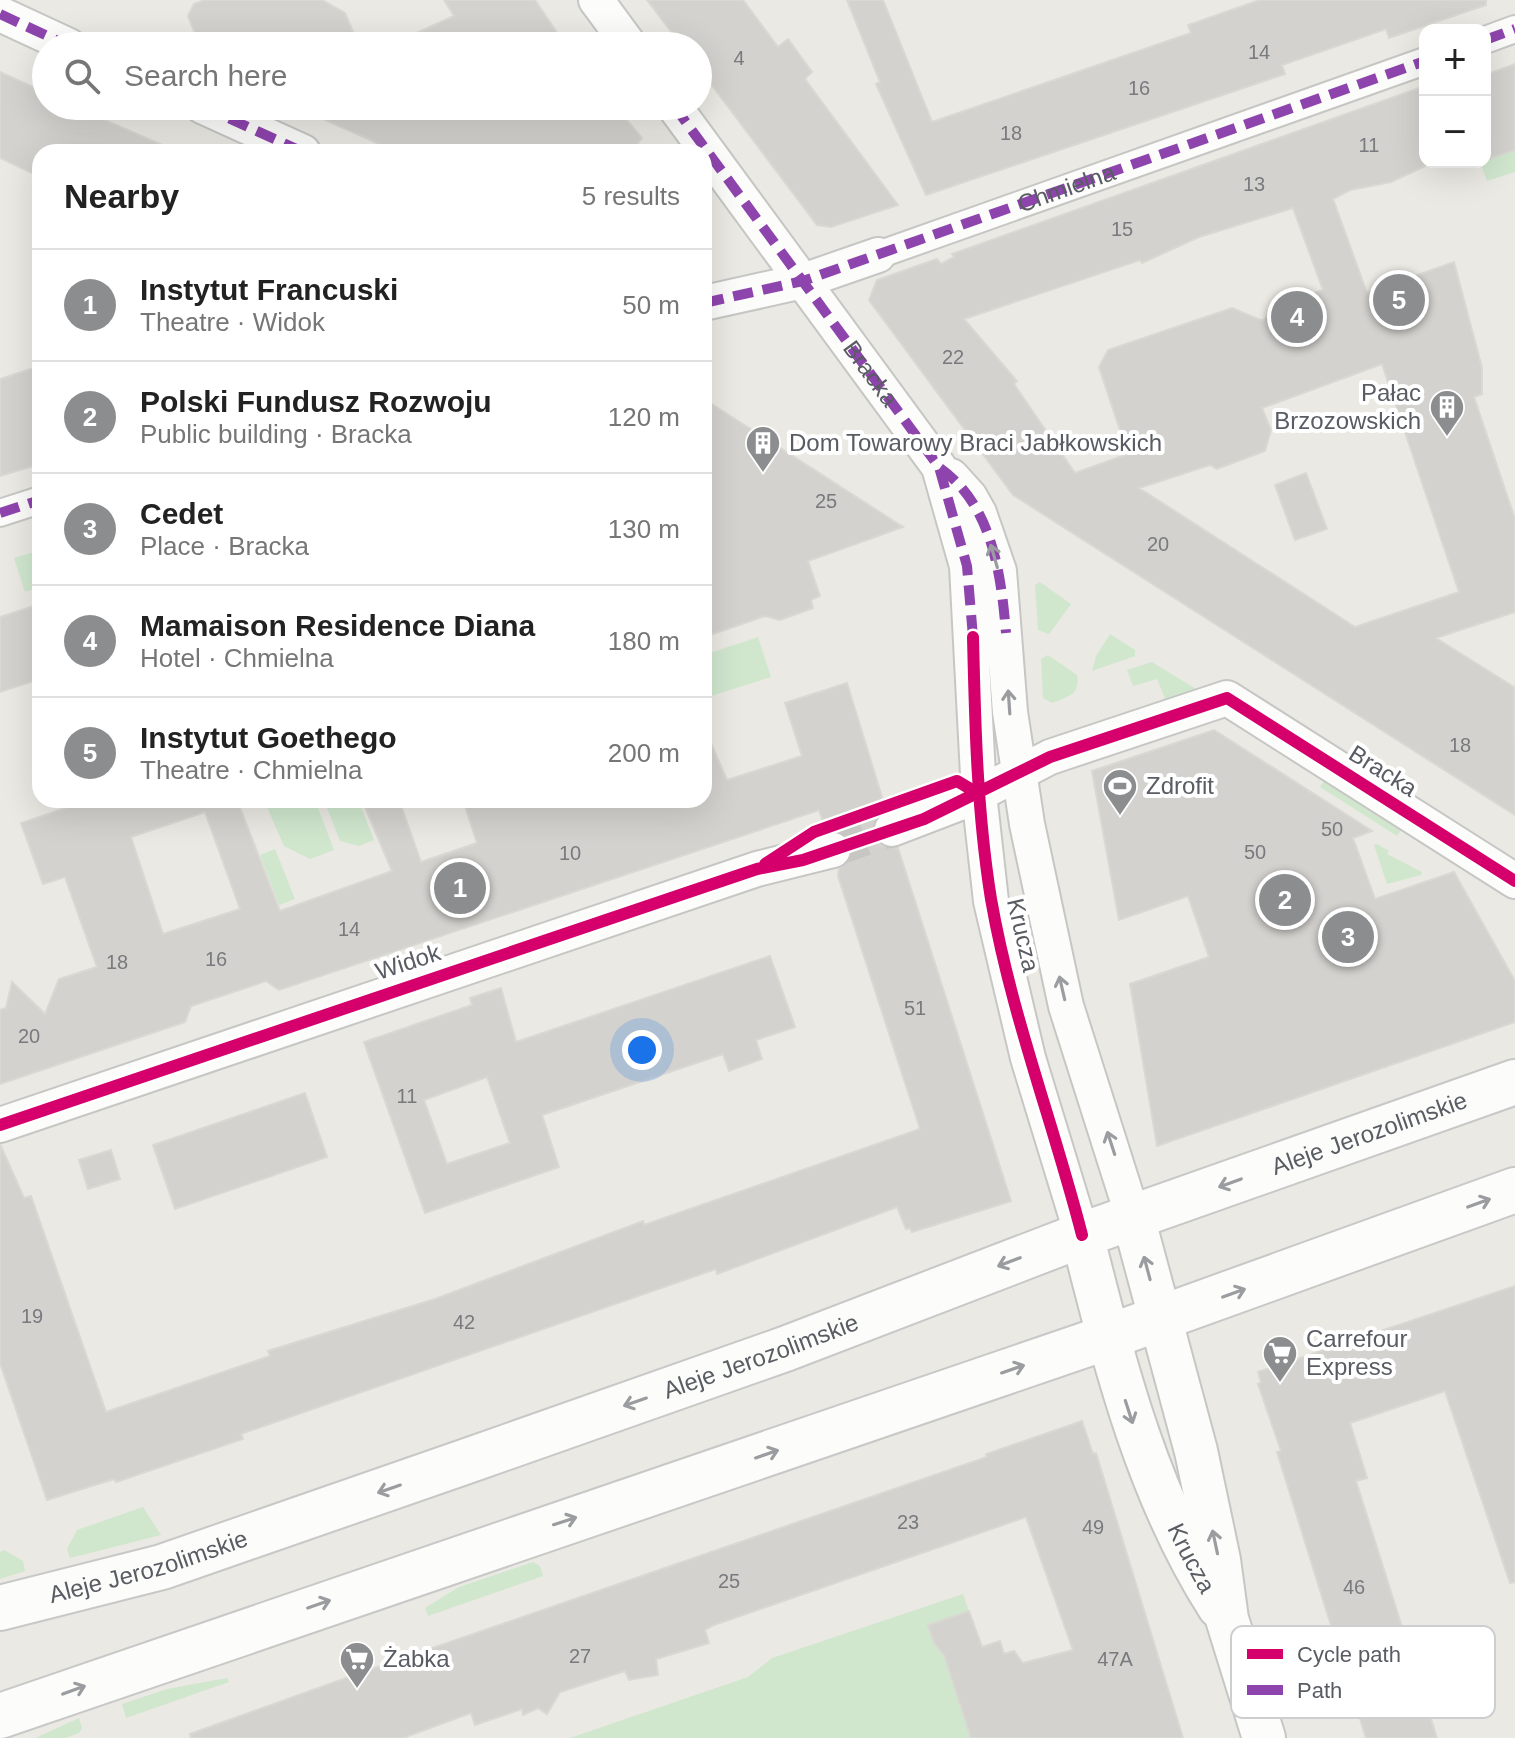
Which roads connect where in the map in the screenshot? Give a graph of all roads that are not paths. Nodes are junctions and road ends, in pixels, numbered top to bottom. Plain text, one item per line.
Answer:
1 (596, 0) edge
2 (0, 14) edge
3 (1515, 29) edge
4 (39, 32) edge
5 (620, 32) edge
6 (1491, 38) edge
7 (1419, 63) edge
8 (233, 120) edge
9 (684, 120) edge
10 (285, 144) edge
11 (702, 144) edge
12 (712, 158) edge
13 (878, 255) joint
14 (803, 281) junction
15 (712, 301) edge
16 (939, 467) junction
17 (32, 503) edge
18 (0, 513) edge
19 (1018, 772) junction
20 (979, 794) junction
21 (892, 829) tunnel mouth
22 (833, 850) tunnel mouth
23 (1515, 881) edge
24 (1515, 1082) edge
25 (0, 1125) edge
26 (1515, 1190) edge
27 (1133, 1217) junction
28 (1082, 1235) junction
29 (1161, 1318) junction
30 (1108, 1337) junction
31 (0, 1608) edge
32 (1227, 1619) junction
33 (1231, 1632) edge
34 (0, 1716) edge
35 (1258, 1718) edge
36 (1264, 1738) edge

1 - 5 street
2 - 4 street
3 - 6 street
7 - 13 street, Chmielna
8 - 10 street
9 - 11 street, Bracka
12 - 14 street, Bracka
13 - 14 street, Chmielna
14 - 15 street, Chmielna
14 - 16 street, Bracka
19 -> 16 street, Krucza
16 - 20 street, Krucza
17 - 18 street
19 - 20 street
19 - 23 street, Bracka
27 -> 19 street, Krucza
20 - 21 street
20 - 28 street, Krucza
22 - 25 street, Widok
24 -> 27 main road, Aleje Jerozolimskie
29 -> 26 main road
27 - 28 main road, Aleje Jerozolimskie
29 -> 27 street, Krucza
28 - 30 street, Krucza
28 -> 31 main road, Aleje Jerozolimskie
29 - 30 main road
32 -> 29 street, Krucza
30 -> 32 street, Krucza
34 -> 30 main road
32 - 33 street, Krucza
35 - 36 street, Krucza

